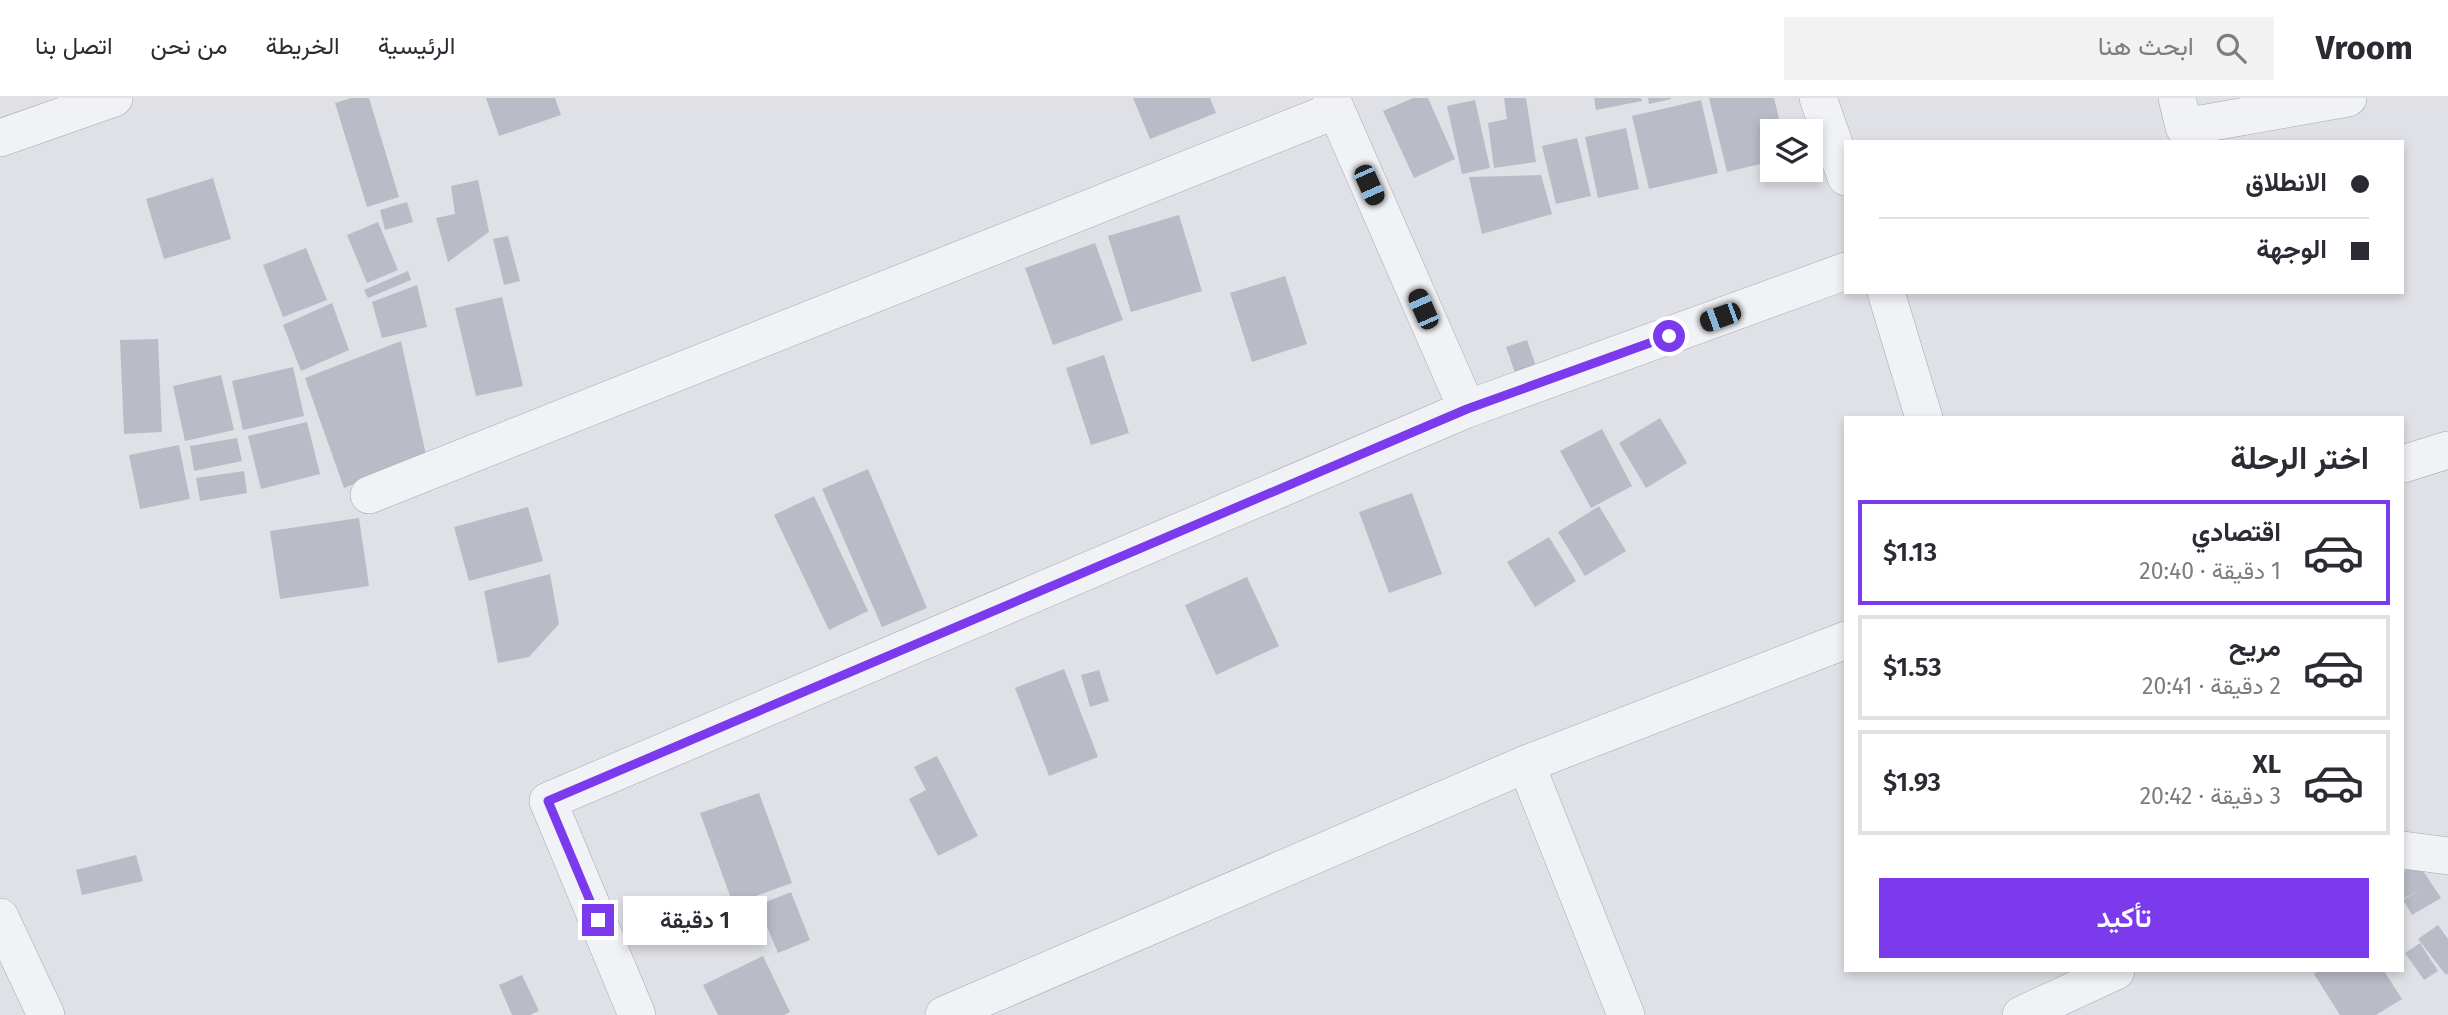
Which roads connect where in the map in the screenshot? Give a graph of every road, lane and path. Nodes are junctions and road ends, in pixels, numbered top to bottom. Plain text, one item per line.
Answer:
1 (114, 98) edge
2 (1818, 98) edge
3 (2177, 98) edge
4 (2348, 98) edge
5 (1334, 104) edge
6 (0, 138) edge
7 (1844, 171) edge
8 (1844, 272) edge
9 (1887, 294) edge
10 (1467, 409) junction
11 (1923, 416) edge
12 (2448, 450) edge
13 (2404, 464) edge
14 (369, 495) dead end
15 (1844, 641) edge
16 (1526, 764) junction
17 (2404, 850) edge
18 (2448, 856) edge
19 (0, 918) edge
20 (2114, 972) edge
21 (46, 1015) edge
22 (637, 1015) edge
23 (944, 1015) edge
24 (1626, 1015) edge
25 (2021, 1015) edge

1 - 6 street
2 - 7 street
3 - 4 street
5 - 10 street
5 - 14 street
8 - 10 street
9 - 11 street
10 - 22 street
12 - 13 street
15 - 16 street
16 - 23 street
16 - 24 street
17 - 18 street
19 - 21 street
20 - 25 street

